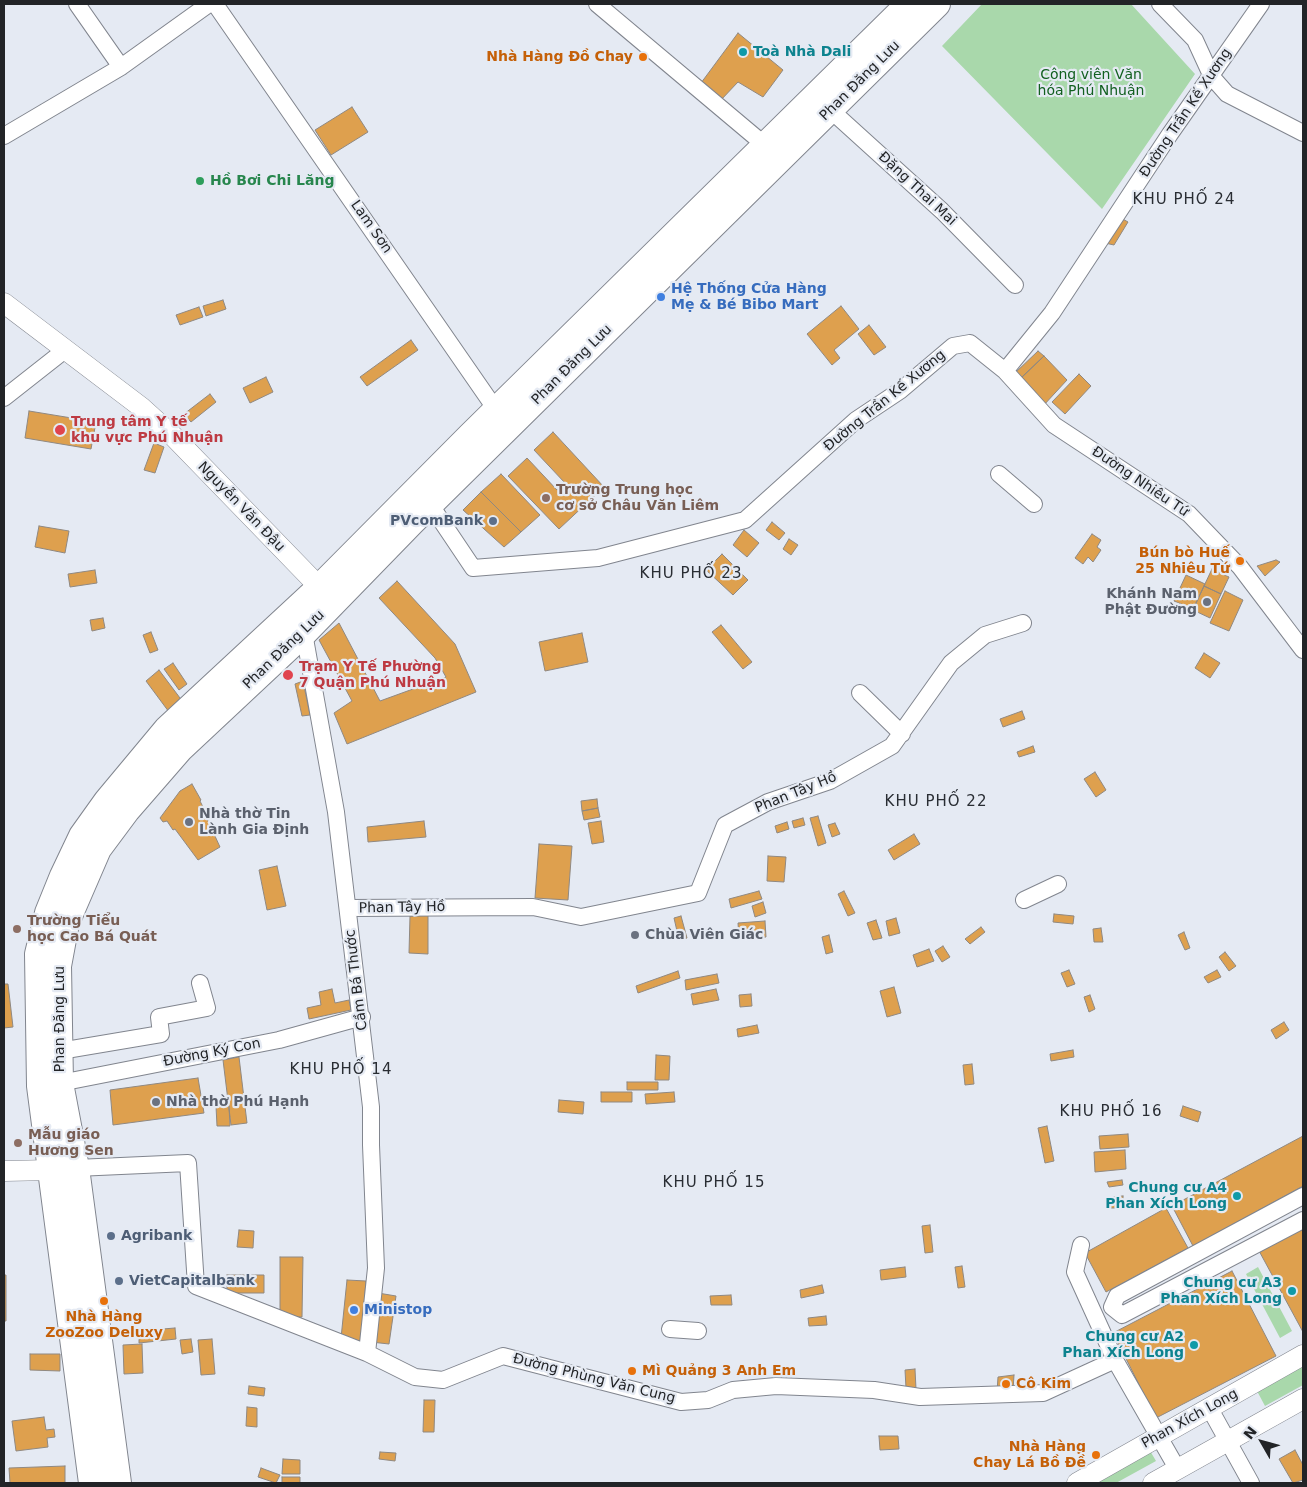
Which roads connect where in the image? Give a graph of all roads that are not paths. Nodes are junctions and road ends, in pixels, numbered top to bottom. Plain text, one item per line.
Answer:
1 (77, 4) edge
2 (209, 4) edge
3 (215, 4) edge
4 (597, 4) edge
5 (909, 4) edge
6 (937, 4) edge
7 (1160, 4) edge
8 (1261, 4) edge
9 (121, 67) junction
10 (1212, 77) junction
11 (823, 103) junction
12 (1303, 133) edge
13 (4, 136) edge
14 (766, 146) junction
15 (1015, 285) dead end
16 (4, 303) edge
17 (65, 350) junction
18 (1005, 371) junction
19 (4, 398) edge
20 (503, 418) junction
21 (999, 474) dead end
22 (430, 504) junction
23 (1034, 504) dead end
24 (327, 595) junction
25 (1023, 623) dead end
26 (296, 625) junction
27 (1303, 650) edge
28 (860, 693) dead end
29 (902, 734) junction
30 (1058, 884) dead end
31 (1024, 900) dead end
32 (348, 908) junction
33 (200, 983) dead end
34 (362, 1017) junction
35 (60, 1051) junction
36 (60, 1082) junction
37 (64, 1169) junction
38 (4, 1171) edge
39 (1303, 1196) edge
40 (1260, 1219) junction
41 (1303, 1220) edge
42 (1271, 1237) junction
43 (1219, 1241) junction
44 (1081, 1245) dead end
45 (1229, 1259) junction
46 (1162, 1271) junction
47 (1170, 1290) junction
48 (1112, 1307) junction
49 (1094, 1316) junction
50 (670, 1329) dead end
51 (698, 1331) dead end
52 (367, 1352) junction
53 (1303, 1355) edge
54 (1115, 1360) junction
55 (1303, 1400) edge
56 (1210, 1409) junction
57 (1158, 1437) junction
58 (1228, 1443) junction
59 (1178, 1470) junction
60 (92, 1483) edge
61 (118, 1483) edge
62 (1077, 1483) edge
63 (1153, 1483) edge
64 (1250, 1483) edge

1 - 9 street
2 - 9 street
3 - 20 street, Lam Sơn
4 - 14 street
5 - 11 main road, Phan Đăng Lưu
6 - 11 main road, Phan Đăng Lưu
7 - 10 street
8 - 10 street, Đường Trần Kế Xương
9 - 13 street
10 - 12 street
10 - 18 street, Đường Trần Kế Xương
11 - 14 main road, Phan Đăng Lưu
11 - 15 street, Đặng Thai Mai
11 - 20 main road, Phan Đăng Lưu
14 - 20 main road, Phan Đăng Lưu
16 - 17 street, Nguyễn Văn Đậu
17 - 19 street
17 - 24 street, Nguyễn Văn Đậu
18 - 22 street, Đường Trần Kế Xương
18 - 27 street, Đường Nhiêu Tứ
20 - 22 main road, Phan Đăng Lưu
20 - 24 main road, Phan Đăng Lưu
21 - 23 street
22 - 24 main road, Phan Đăng Lưu
24 - 26 main road, Phan Đăng Lưu
25 - 29 street, Phan Tây Hồ
26 - 32 street, Cầm Bá Thước
26 - 35 main road, Phan Đăng Lưu
26 - 37 main road, Phan Đăng Lưu
28 - 29 street
29 - 32 street, Phan Tây Hồ
30 - 31 street
32 - 34 street, Cầm Bá Thước
33 - 35 street
34 - 36 street, Đường Ký Con
34 - 52 street, Cầm Bá Thước
35 - 36 main road, Phan Đăng Lưu
36 - 37 main road, Phan Đăng Lưu
37 - 38 street
37 - 52 street, Đường Phùng Văn Cung
37 - 60 main road, Phan Đăng Lưu
37 - 61 main road, Phan Đăng Lưu
39 - 40 street
40 - 42 street
40 - 43 street
41 - 42 street
42 - 45 street
43 - 45 street
43 - 46 street
44 - 49 street
45 - 47 street
46 - 47 street
46 - 48 street
47 - 48 street
48 - 49 street
49 - 54 street
50 - 51 street
52 - 54 street, Đường Phùng Văn Cung
53 - 56 street, Phan Xích Long
54 - 57 street
55 - 58 street
56 - 57 street, Phan Xích Long
56 - 58 street
57 - 59 street
57 - 62 street, Phan Xích Long
58 - 59 street
58 - 64 street
59 - 63 street

